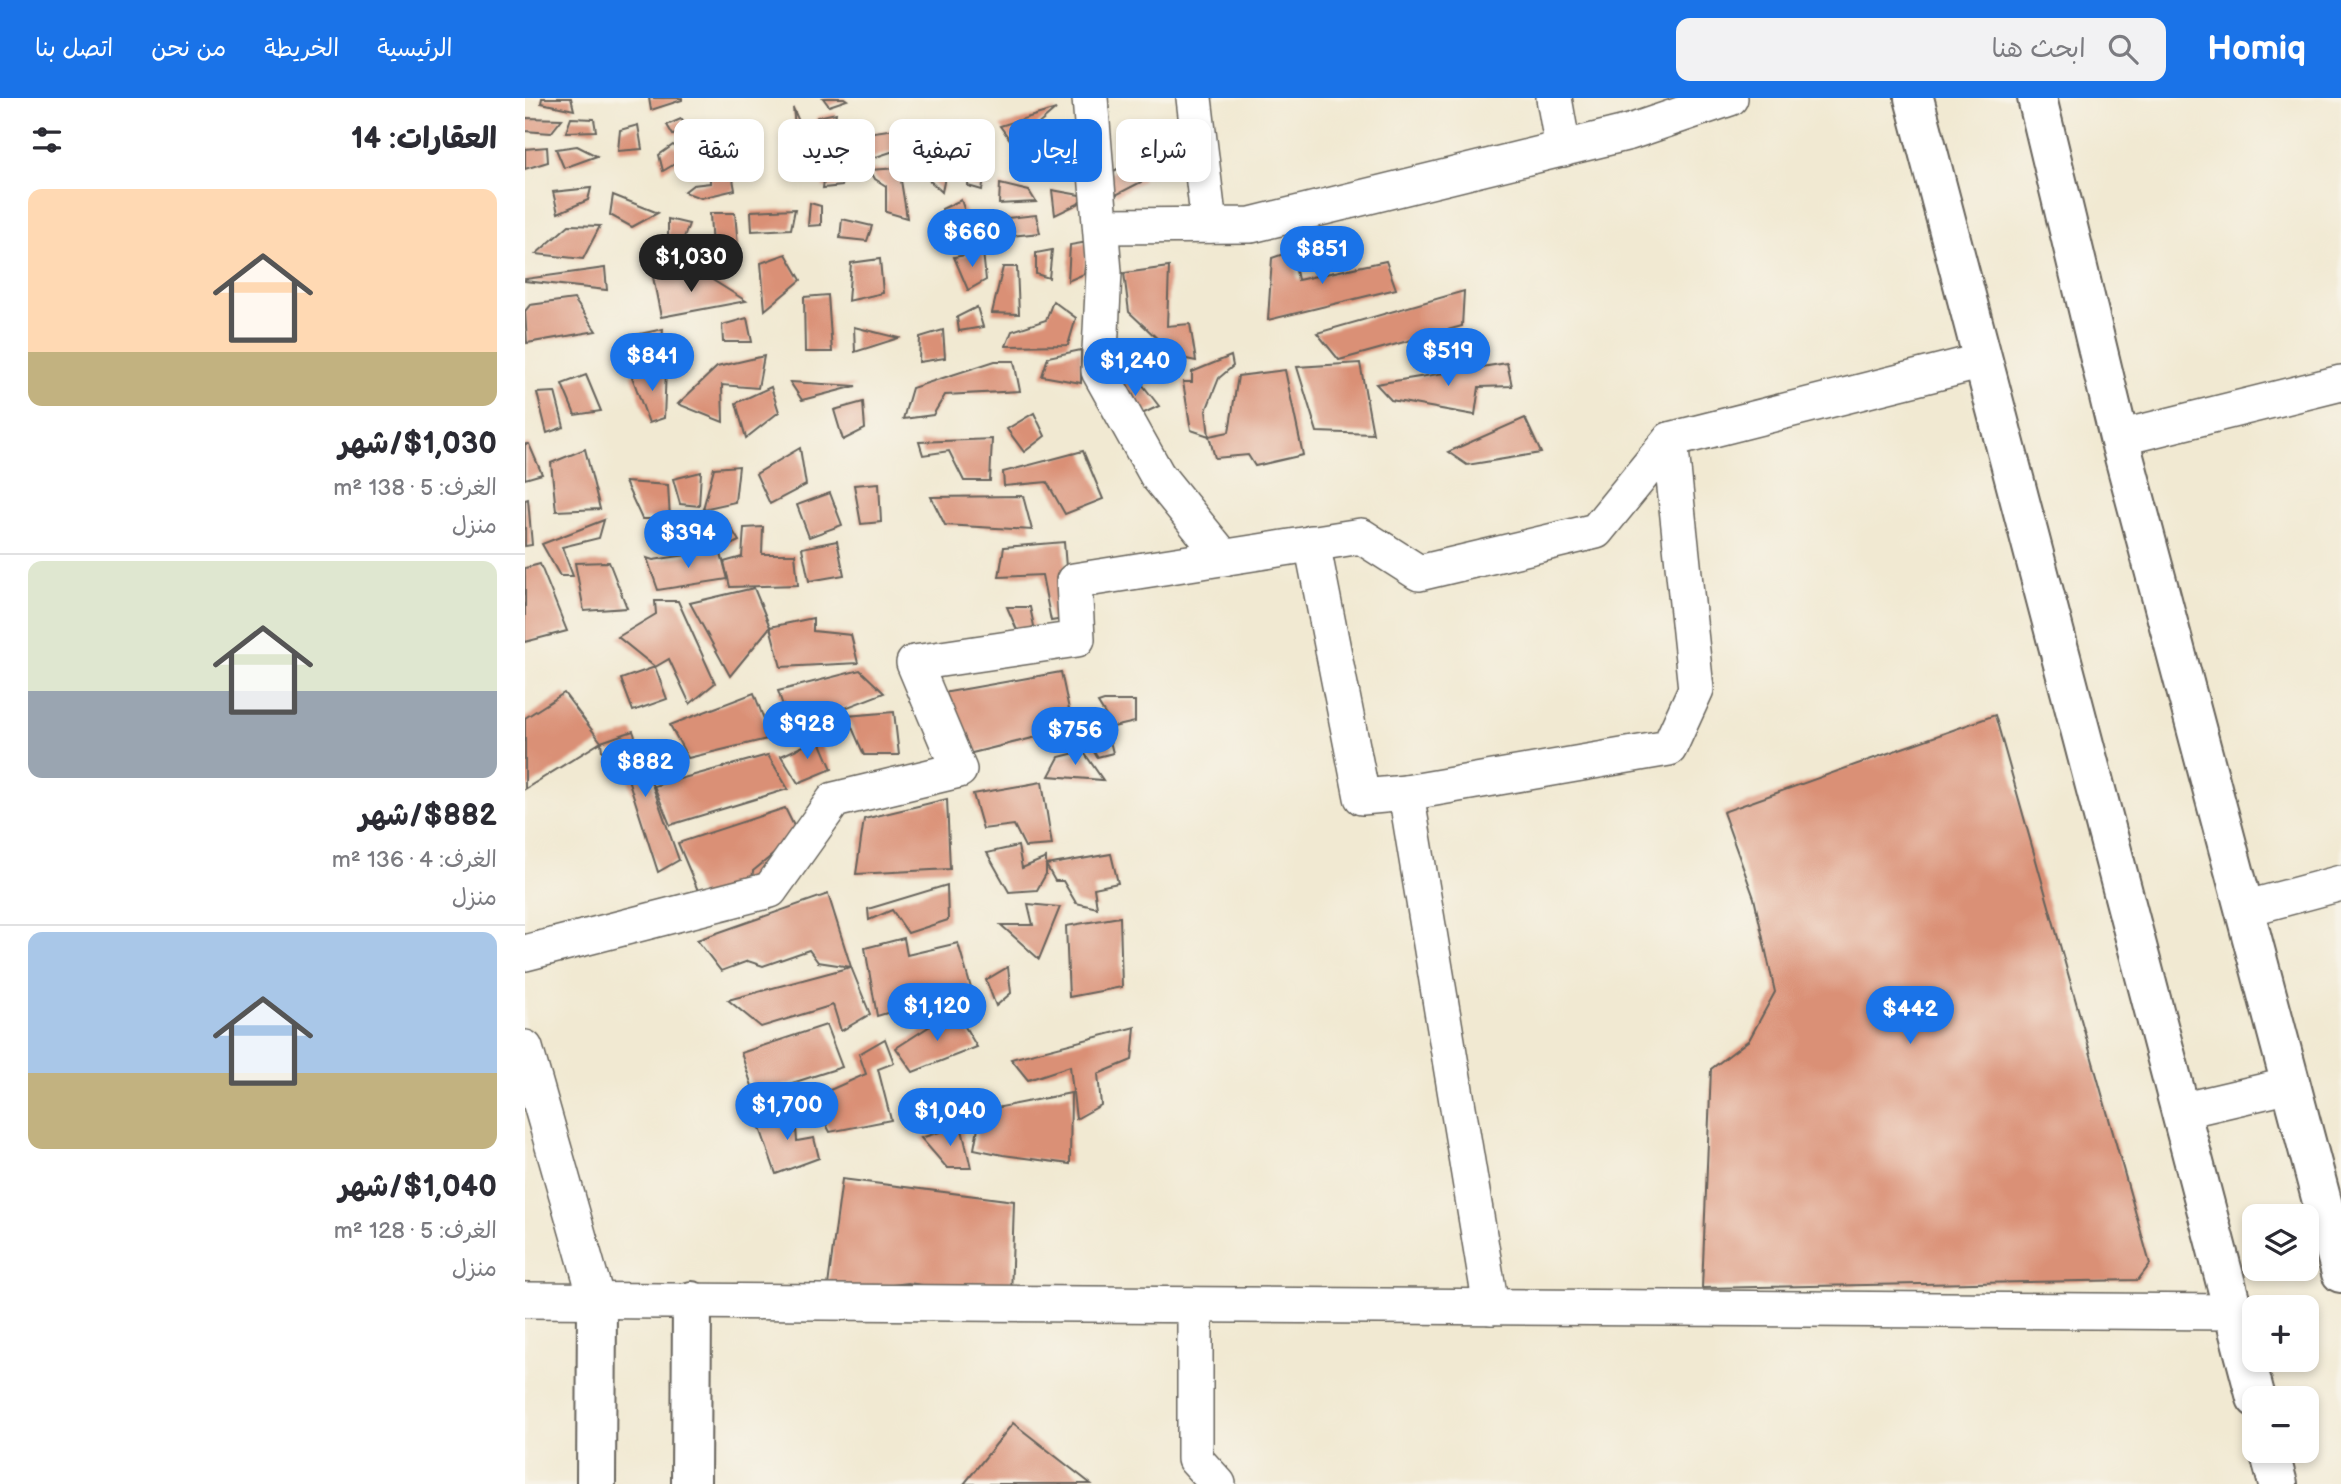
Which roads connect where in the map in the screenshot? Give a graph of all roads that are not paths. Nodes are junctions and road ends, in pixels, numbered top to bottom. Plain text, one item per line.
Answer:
1 (1090, 98) edge
2 (1194, 98) edge
3 (1554, 98) edge
4 (1730, 98) edge
5 (1914, 98) edge
6 (2037, 98) edge
7 (1563, 149) junction
8 (1209, 225) junction
9 (1101, 226) junction
10 (1983, 361) junction
11 (2341, 383) edge
12 (2119, 438) junction
13 (1670, 440) junction
14 (1312, 543) junction
15 (1224, 558) junction
16 (1406, 793) junction
17 (2341, 883) edge
18 (2244, 909) junction
19 (525, 953) edge
20 (525, 1048) edge
21 (2291, 1085) junction
22 (2180, 1111) junction
23 (2332, 1198) edge
24 (2341, 1273) edge
25 (525, 1300) edge
26 (597, 1301) junction
27 (692, 1301) junction
28 (1195, 1305) junction
29 (1491, 1307) junction
30 (2233, 1312) junction
31 (2253, 1386) edge
32 (2272, 1463) edge
33 (596, 1484) edge
34 (691, 1484) edge
35 (1218, 1484) edge
36 (2278, 1484) edge

1 - 9 street
2 - 8 street
3 - 7 street
4 - 7 street
5 - 10 main road
6 - 12 main road
7 - 8 street
8 - 9 street
9 - 15 street
10 - 13 street
10 - 22 main road
11 - 12 street
12 - 18 main road
13 - 14 street
13 - 16 street
14 - 15 street
14 - 16 street
15 - 19 street
16 - 29 street
17 - 18 street
18 - 21 main road
20 - 26 street
21 - 22 street
21 - 23 main road
22 - 30 main road
23 - 24 main road
25 - 26 street
26 - 27 street
26 - 33 main road
27 - 28 street
27 - 34 main road
28 - 29 street
28 - 35 street
29 - 30 street
30 - 31 main road
32 - 36 main road

